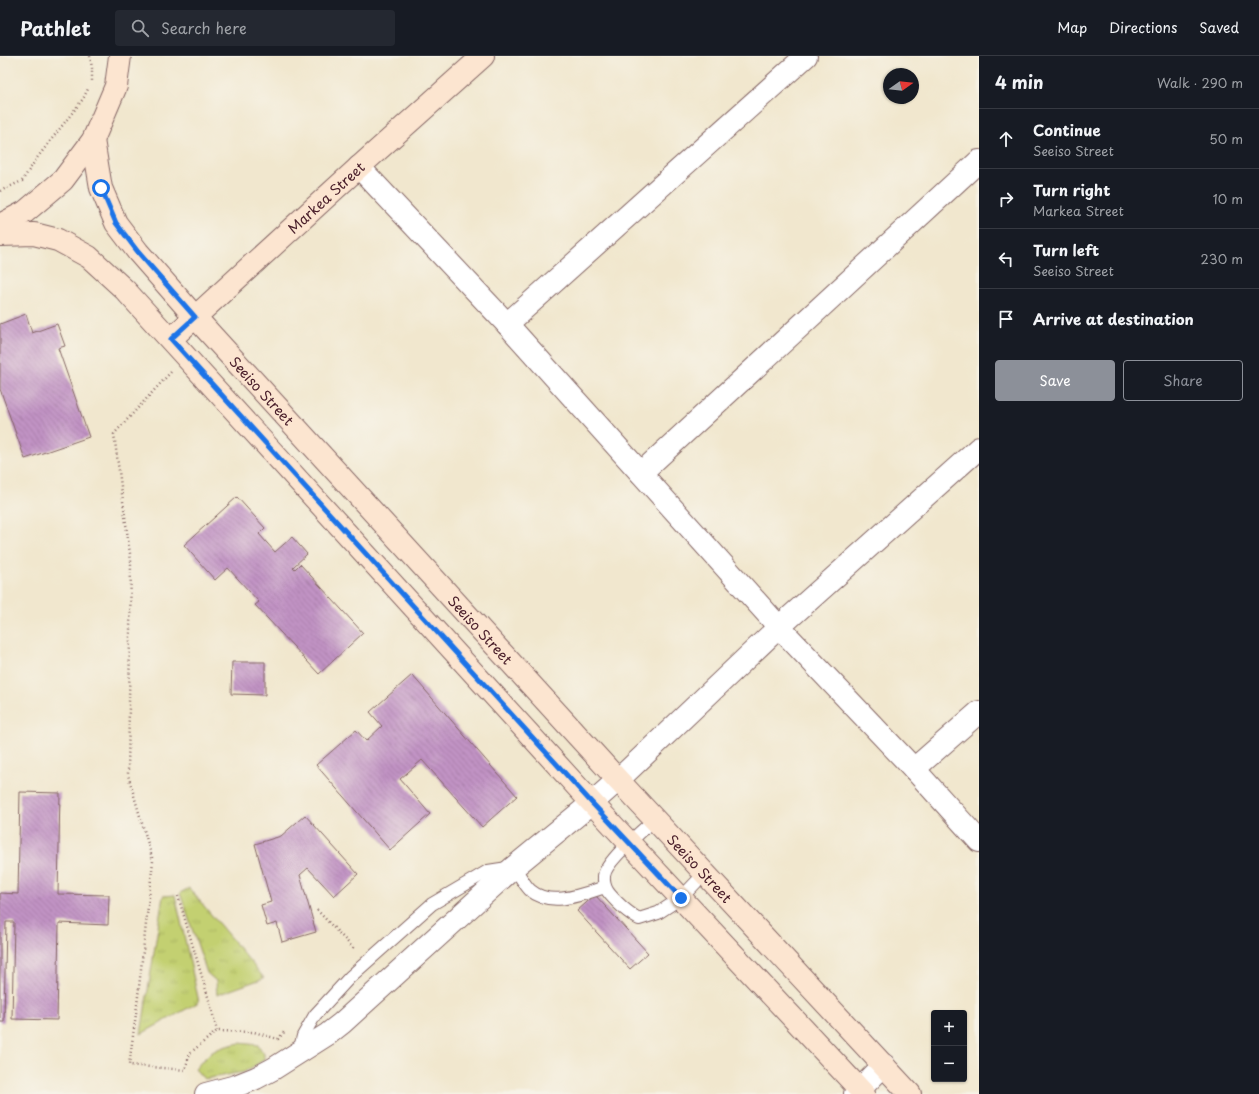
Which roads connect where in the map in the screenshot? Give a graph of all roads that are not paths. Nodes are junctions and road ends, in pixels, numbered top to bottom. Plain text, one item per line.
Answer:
1 (120, 56) edge
2 (483, 56) edge
3 (806, 56) edge
4 (93, 140) junction
5 (979, 161) edge
6 (359, 168) junction
7 (0, 225) edge
8 (0, 234) edge
9 (195, 317) junction
10 (507, 324) junction
11 (171, 339) junction
12 (979, 448) edge
13 (641, 472) junction
14 (779, 627) junction
15 (979, 712) edge
16 (914, 769) junction
17 (618, 780) junction
18 (592, 803) junction
19 (655, 819) junction
20 (979, 841) edge
21 (629, 842) junction
22 (514, 867) junction
23 (705, 873) junction
24 (605, 887) junction
25 (681, 898) junction
26 (884, 1065) junction
27 (237, 1090) edge
28 (860, 1093) edge
29 (206, 1094) edge
30 (910, 1094) edge

1 - 4 street
2 - 6 street, Markea Street
3 - 10 street
4 - 7 street
4 - 9 street, Seeiso Street
5 - 13 street
6 - 9 street, Markea Street
6 - 10 street
8 - 11 street
9 - 11 street, Markea Street
9 - 17 street, Seeiso Street
10 - 13 street
11 - 18 street
12 - 14 street
13 - 14 street
14 - 16 street
14 - 17 street
15 - 16 street
16 - 20 street
17 - 18 street
17 - 19 street, Seeiso Street
18 - 21 street
18 - 22 street
19 - 21 lane
19 - 23 street, Seeiso Street
21 - 24 lane
21 - 25 street
22 - 24 lane
22 - 27 street
23 - 25 lane
23 - 26 street, Seeiso Street
24 - 25 lane
25 - 28 street
26 - 28 street
26 - 30 street, Seeiso Street
27 - 29 street

